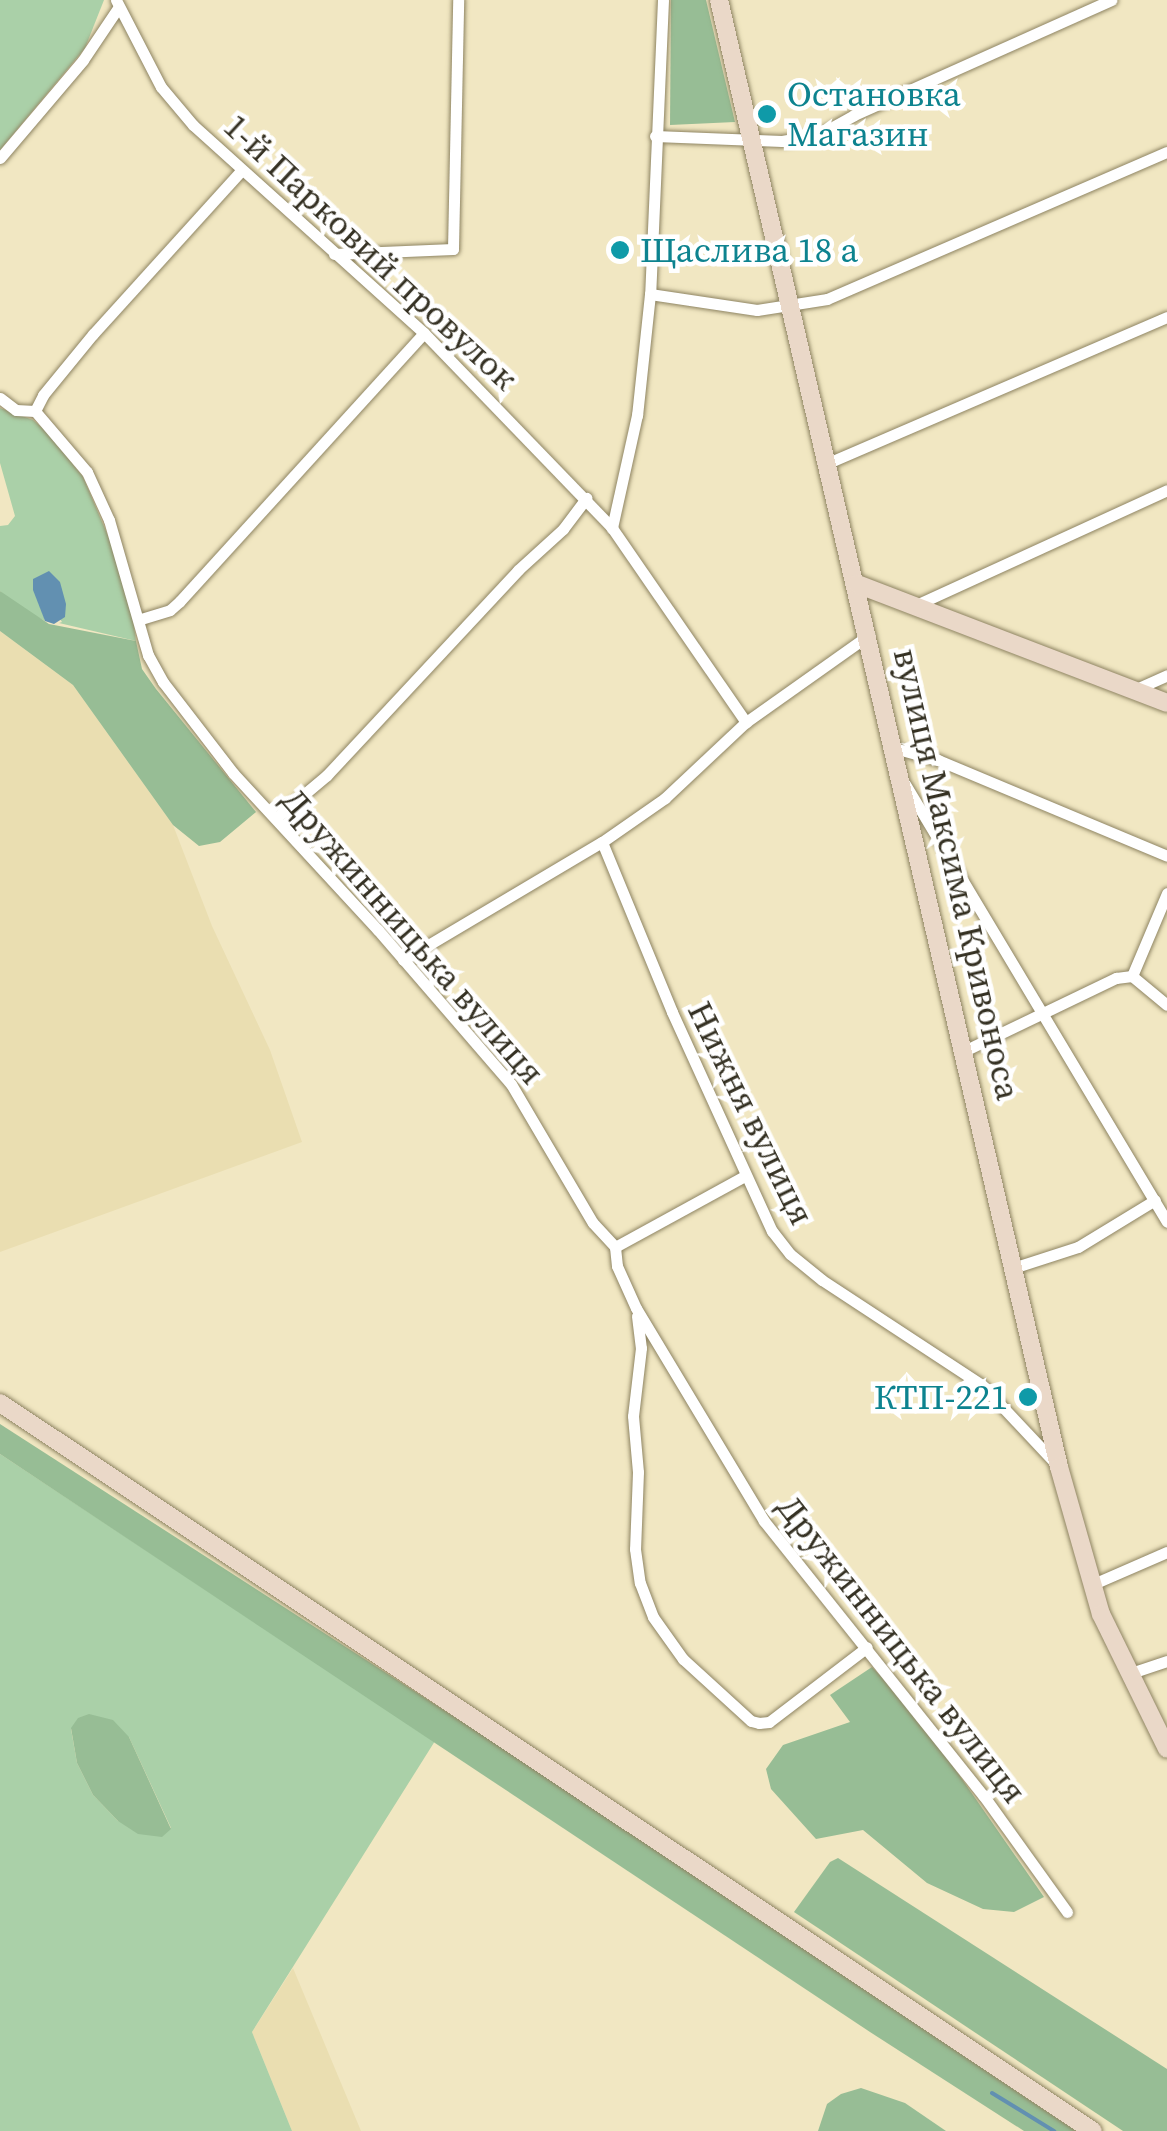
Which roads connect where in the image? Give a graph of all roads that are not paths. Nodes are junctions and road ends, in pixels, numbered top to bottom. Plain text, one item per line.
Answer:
1 (458, 0) edge
2 (664, 0) edge
3 (720, 0) edge
4 (1111, 0) edge
5 (117, 4) edge
6 (656, 136) junction
7 (753, 142) junction
8 (1167, 152) edge
9 (0, 158) edge
10 (241, 171) junction
11 (334, 254) junction
12 (650, 294) junction
13 (792, 306) junction
14 (1167, 317) edge
15 (424, 334) junction
16 (0, 398) edge
17 (35, 411) junction
18 (828, 463) junction
19 (1167, 490) edge
20 (586, 498) junction
21 (612, 528) junction
22 (857, 584) junction
23 (914, 606) junction
24 (141, 619) junction
25 (869, 634) junction
26 (1167, 675) edge
27 (1134, 690) junction
28 (1167, 703) edge
29 (746, 722) junction
30 (894, 748) junction
31 (900, 776) junction
32 (278, 816) junction
33 (602, 842) junction
34 (1167, 856) edge
35 (1167, 892) edge
36 (403, 960) junction
37 (1132, 976) junction
38 (1167, 1005) edge
39 (1044, 1015) junction
40 (964, 1051) junction
41 (743, 1177) junction
42 (1154, 1200) junction
43 (1167, 1222) edge
44 (615, 1246) junction
45 (1016, 1266) junction
46 (636, 1308) junction
47 (0, 1404) edge
48 (1058, 1467) junction
49 (1167, 1552) edge
50 (1091, 1585) junction
51 (867, 1647) junction
52 (1167, 1660) edge
53 (1128, 1674) junction
54 (1167, 1749) edge
55 (1067, 1912) dead end
56 (1093, 2131) edge

1 - 11 street
2 - 6 street
3 - 7 street, вулиця Максима Кривоноса
4 - 7 street
5 - 9 street
5 - 10 street, 1-й Парковий провулок
6 - 7 street
6 - 12 street
7 - 13 street, вулиця Максима Кривоноса
8 - 13 street
10 - 11 street, 1-й Парковий провулок
10 - 17 street
11 - 15 street, 1-й Парковий провулок
12 - 13 street
12 - 21 street
13 - 18 street, вулиця Максима Кривоноса
14 - 18 street
15 - 20 street, 1-й Парковий провулок
15 - 24 street
16 - 17 street, Дружинницька вулиця
17 - 24 street, Дружинницька вулиця
18 - 22 street, вулиця Максима Кривоноса
19 - 23 street
20 - 21 street, 1-й Парковий провулок
20 - 32 street
21 - 29 street, 1-й Парковий провулок
22 - 23 street
22 - 25 street, вулиця Максима Кривоноса
23 - 27 street
24 - 32 street, Дружинницька вулиця
25 - 29 street
25 - 30 street, вулиця Максима Кривоноса
26 - 27 street
27 - 28 street
29 - 33 street
30 - 31 street, вулиця Максима Кривоноса
30 - 34 street
31 - 39 street
31 - 40 street, вулиця Максима Кривоноса
32 - 36 street, Дружинницька вулиця
33 - 36 street
33 - 41 street, Нижня вулиця
35 - 37 street
36 - 44 street, Дружинницька вулиця
37 - 38 street
37 - 39 street
39 - 40 street
39 - 42 street
40 - 45 street, вулиця Максима Кривоноса
41 - 44 street
41 - 48 street, Нижня вулиця
42 - 43 street
42 - 45 street
44 - 46 street, Дружинницька вулиця
45 - 48 street, вулиця Максима Кривоноса
46 - 51 street, Дружинницька вулиця
46 - 51 street
47 - 56 street
48 - 50 street, вулиця Максима Кривоноса
49 - 50 street
50 - 53 street, вулиця Максима Кривоноса
51 - 55 street, Дружинницька вулиця
52 - 53 street
53 - 54 street, вулиця Максима Кривоноса

